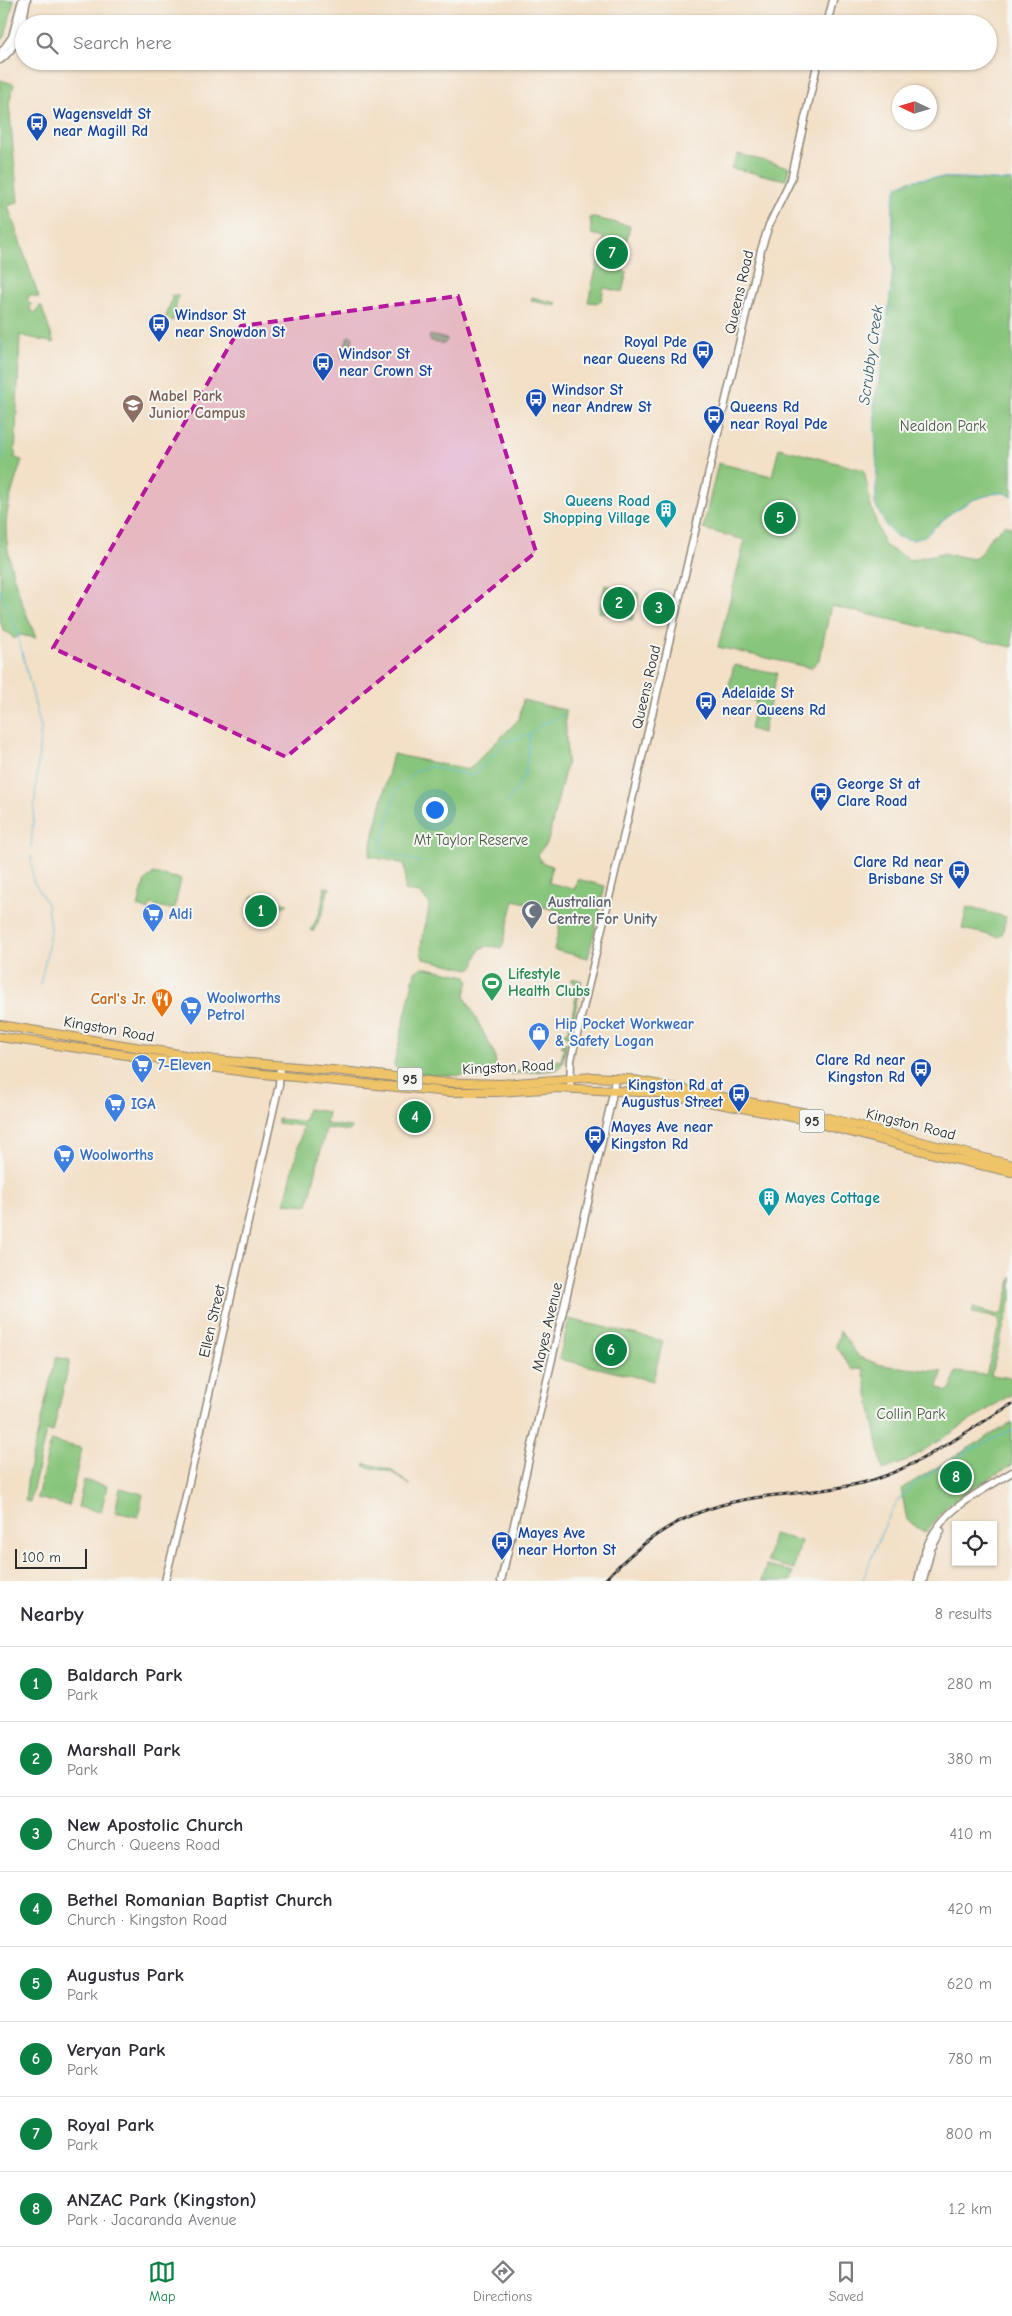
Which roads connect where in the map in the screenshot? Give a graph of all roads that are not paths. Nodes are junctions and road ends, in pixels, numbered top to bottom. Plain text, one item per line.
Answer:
1 (22, 0) edge
2 (27, 0) edge
3 (833, 0) edge
4 (18, 15) edge
5 (23, 15) edge
6 (829, 15) edge
7 (15, 26) edge
8 (15, 44) edge
9 (0, 54) edge
10 (0, 60) edge
11 (816, 70) edge
12 (0, 1025) edge
13 (0, 1037) edge
14 (280, 1066) junction
15 (280, 1076) junction
16 (570, 1078) junction
17 (615, 1078) junction
18 (570, 1088) junction
19 (613, 1090) junction
20 (865, 1127) junction
21 (880, 1139) junction
22 (1012, 1165) edge
23 (1012, 1172) edge
24 (1012, 1472) edge
25 (970, 1498) junction
26 (165, 1581) edge
27 (501, 1581) edge
28 (918, 1581) edge
29 (923, 1581) edge

1 - 4 street
2 - 5 street
3 - 6 street
7 - 9 street
8 - 10 street
11 - 16 street, Queens Road
12 - 14 main road, Kingston Road / 95
13 - 15 main road, Kingston Road / 95
14 - 15 street, Ellen Street
14 - 16 main road, Kingston Road / 95
15 - 18 main road, Kingston Road / 95
15 - 26 street, Ellen Street
16 - 17 main road, Kingston Road / 95
16 - 18 street, Queens Road
17 - 19 street, Mayes Avenue
17 - 20 main road, Kingston Road / 95
18 - 19 main road, Kingston Road / 95
19 - 21 main road, Kingston Road / 95
19 - 27 street, Mayes Avenue
20 - 21 main road
20 - 22 main road, Kingston Road / 95
21 - 23 main road, Kingston Road / 95
24 - 25 street
25 - 28 street
25 - 29 street

